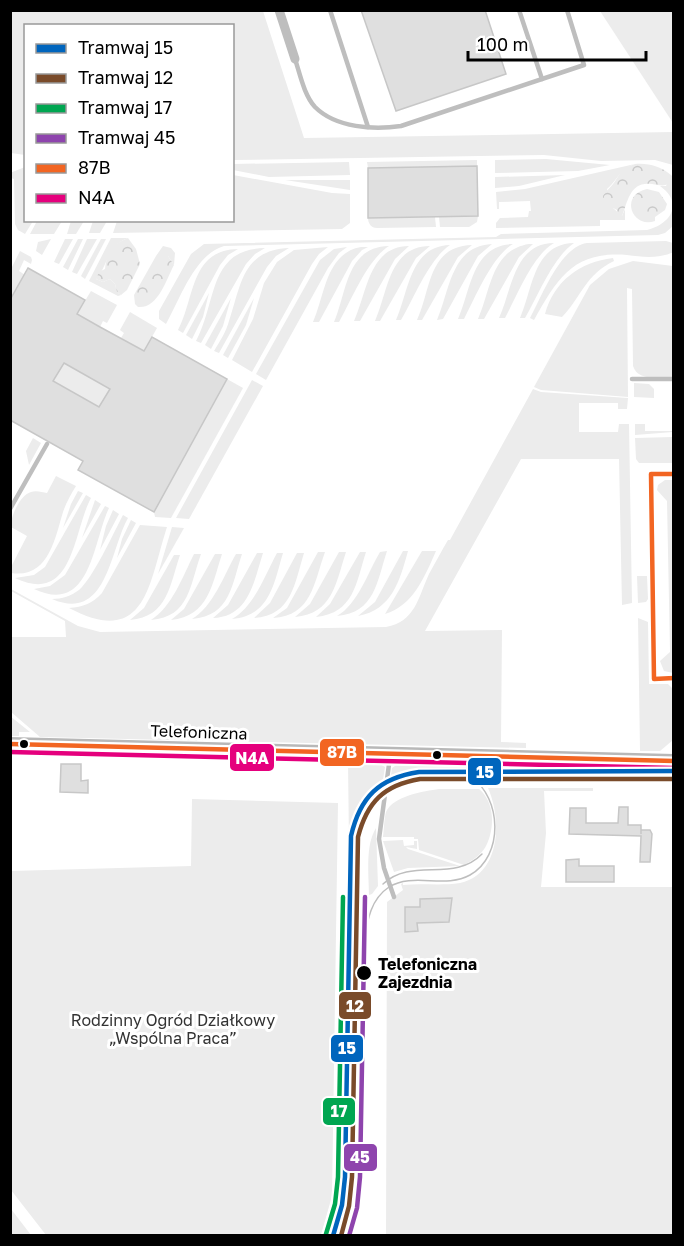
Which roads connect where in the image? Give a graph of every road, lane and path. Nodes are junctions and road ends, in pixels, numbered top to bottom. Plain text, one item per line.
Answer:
1 (279, 10) edge
2 (330, 10) edge
3 (519, 10) edge
4 (567, 10) edge
5 (295, 59) joint
6 (542, 79) junction
7 (368, 127) junction
8 (632, 379) dead end
9 (674, 380) edge
10 (47, 444) dead end
11 (674, 474) edge
12 (10, 509) edge
13 (674, 678) edge
14 (10, 744) edge
15 (390, 754) junction
16 (674, 760) edge
17 (394, 897) dead end

1 - 5 street
2 - 7 lane
3 - 6 lane
4 - 6 lane
5 - 7 lane
6 - 7 lane
8 - 9 lane
10 - 12 lane
11 - 13 lane
14 - 15 street, Telefoniczna
15 - 16 street, Telefoniczna
15 - 17 lane

